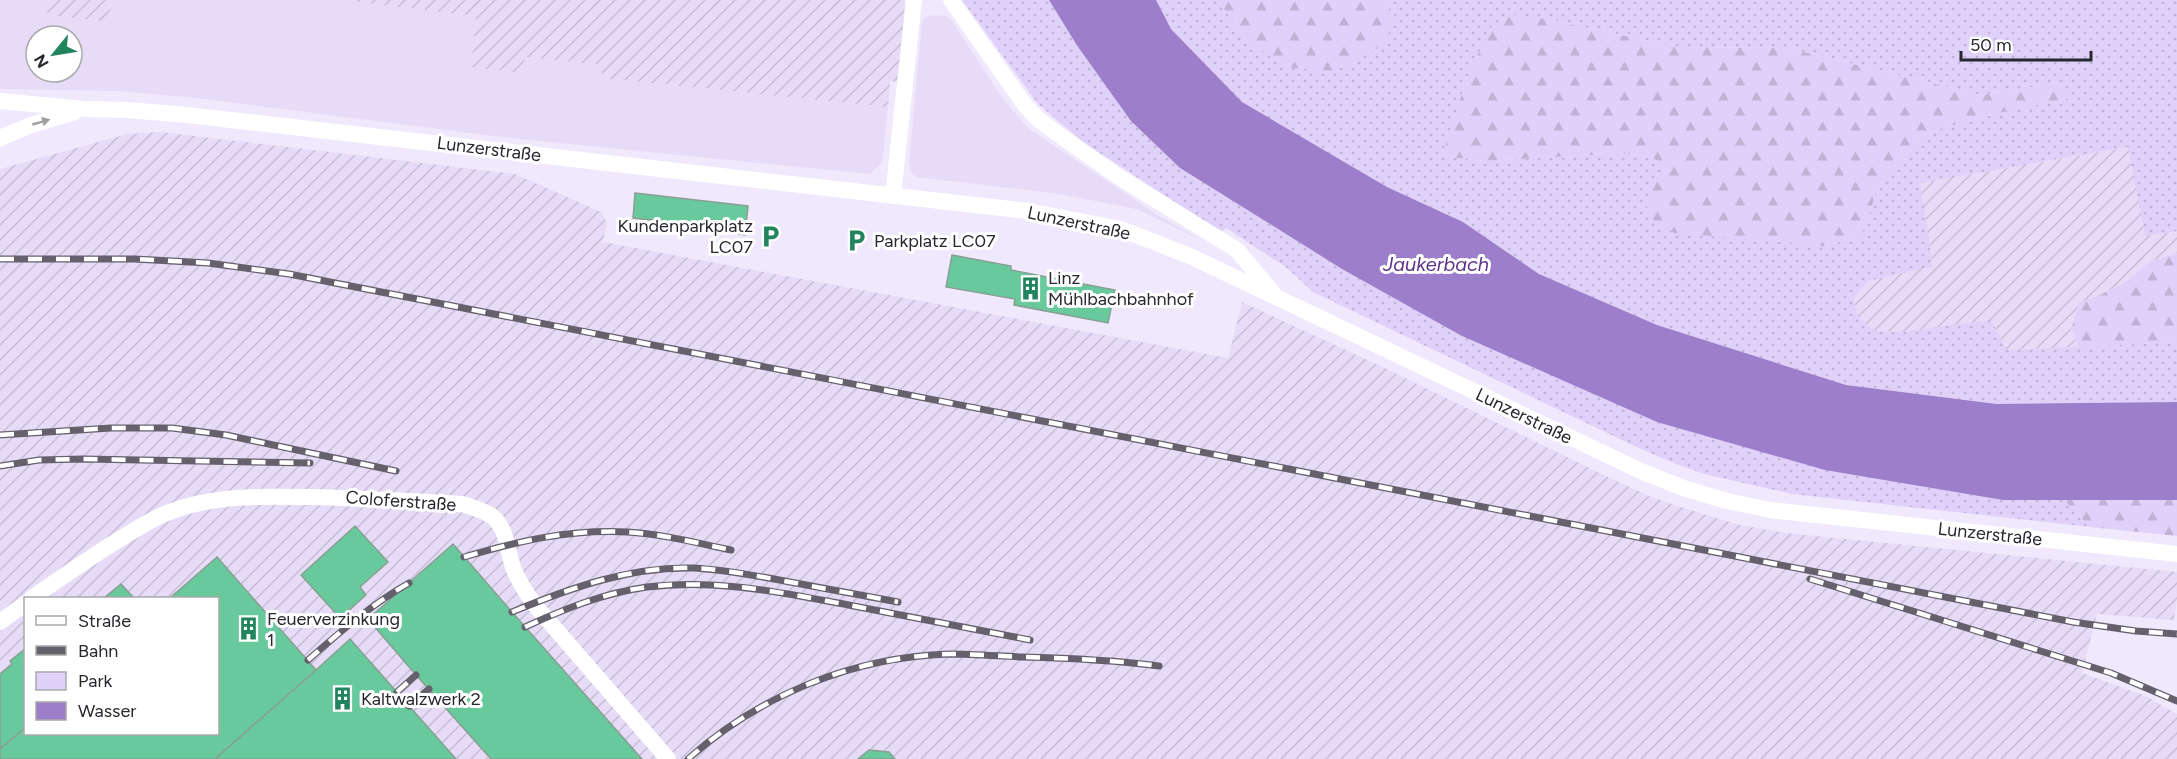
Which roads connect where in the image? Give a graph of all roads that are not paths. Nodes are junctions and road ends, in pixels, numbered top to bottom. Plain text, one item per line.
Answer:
1 (914, 0) edge
2 (951, 0) edge
3 (0, 101) edge
4 (84, 109) junction
5 (0, 138) edge
6 (893, 196) junction
7 (1278, 298) junction
8 (2177, 554) edge
9 (33, 597) edge
10 (24, 604) edge
11 (0, 621) edge
12 (668, 759) edge

1 - 6 street
2 - 7 street
3 - 4 street, Lunzerstraße
5 -> 4 street, Lunzerstraße
4 - 6 street, Lunzerstraße
6 - 7 street, Lunzerstraße
7 - 8 street, Lunzerstraße
9 - 12 street, Coloferstraße
10 - 11 street

